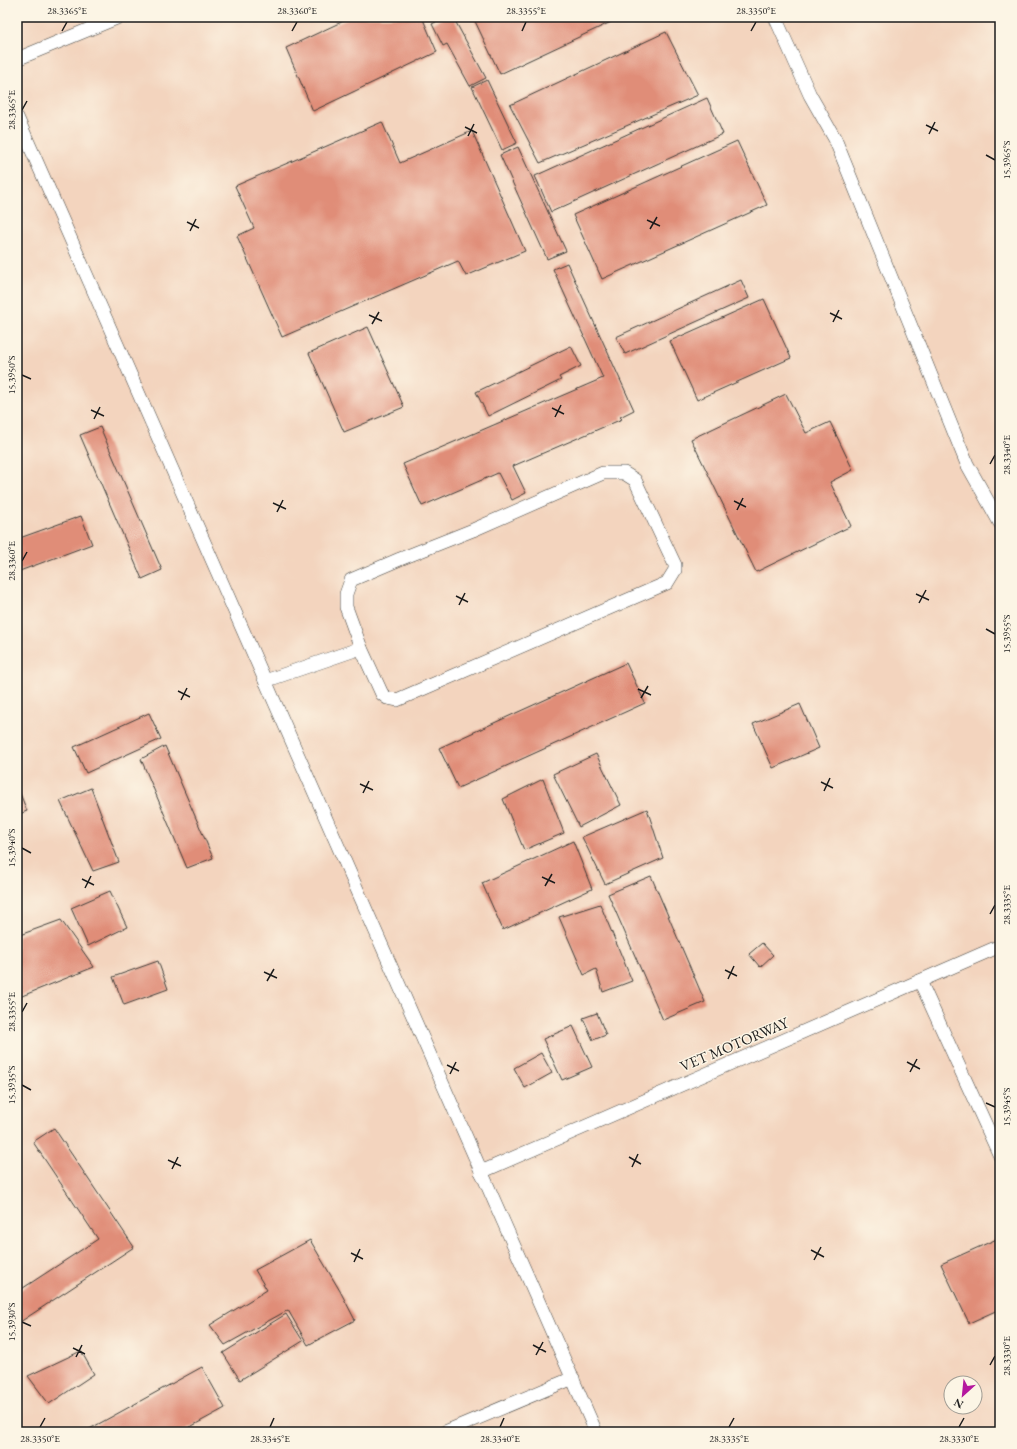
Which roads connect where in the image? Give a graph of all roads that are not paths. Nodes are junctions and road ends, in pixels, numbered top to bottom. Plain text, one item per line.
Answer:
1 (119, 17) edge
2 (774, 17) edge
3 (17, 59) edge
4 (17, 117) edge
5 (1000, 523) edge
6 (360, 648) junction
7 (265, 681) junction
8 (1000, 946) edge
9 (920, 981) junction
10 (1000, 1156) edge
11 (481, 1172) junction
12 (573, 1378) junction
13 (446, 1432) edge
14 (596, 1432) edge

1 - 3 lane
2 - 5 lane
4 - 7 lane
6 - 6 lane
6 - 7 lane
7 - 11 lane
8 - 9 lane, VET MOTORWAY
9 - 10 lane
9 - 11 lane, VET MOTORWAY
11 - 12 lane
12 - 13 lane
12 - 14 lane

